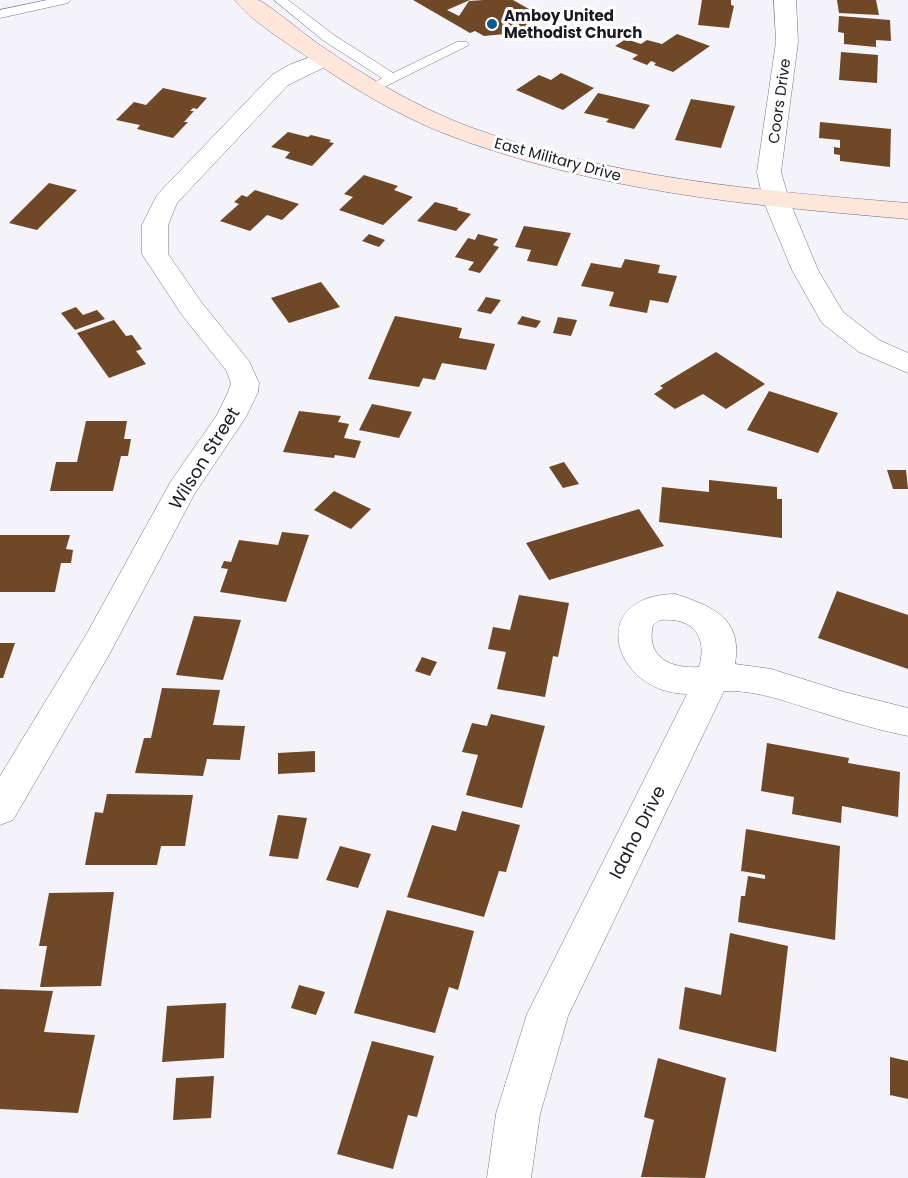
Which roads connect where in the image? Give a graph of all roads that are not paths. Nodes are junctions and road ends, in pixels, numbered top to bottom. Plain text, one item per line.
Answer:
1 (64, 0) edge
2 (246, 0) edge
3 (280, 0) edge
4 (785, 0) edge
5 (0, 14) edge
6 (462, 45) dead end
7 (323, 59) junction
8 (382, 83) junction
9 (776, 200) junction
10 (908, 211) edge
11 (908, 364) edge
12 (908, 722) edge
13 (0, 809) edge
14 (508, 1178) edge

1 - 5 lane
2 - 7 street, East Military Drive
3 - 8 lane
4 - 9 street, Coors Drive
6 - 8 lane
7 - 8 street, East Military Drive
7 - 13 street, Wilson Street
8 - 9 street, East Military Drive
9 - 10 street, East Military Drive
9 - 11 street, Coors Drive
12 - 14 street, Idaho Drive

